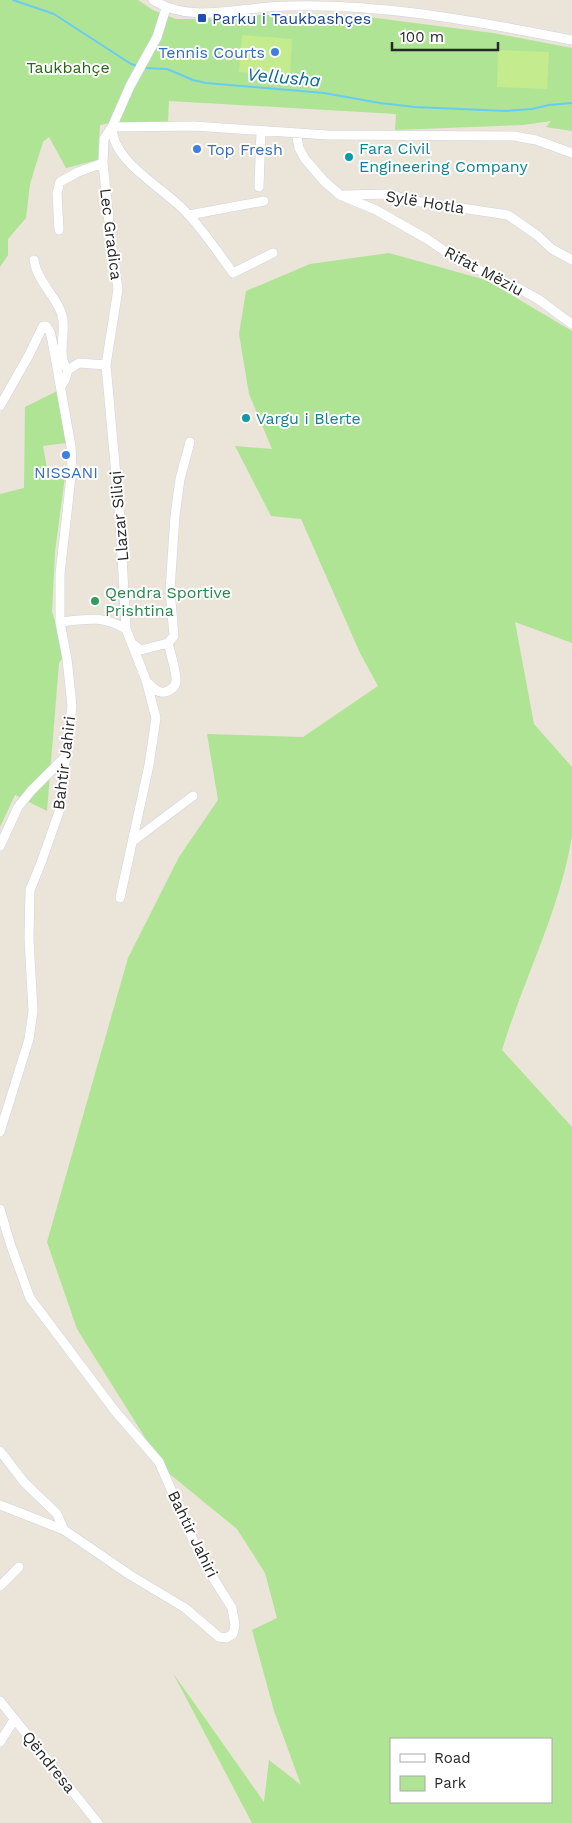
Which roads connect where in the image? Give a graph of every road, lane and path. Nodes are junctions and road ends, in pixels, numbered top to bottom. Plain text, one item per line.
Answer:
1 (156, 1) edge
2 (166, 8) junction
3 (572, 40) edge
4 (112, 127) junction
5 (261, 131) junction
6 (296, 133) junction
7 (572, 153) edge
8 (103, 163) junction
9 (259, 188) dead end
10 (340, 195) junction
11 (264, 201) dead end
12 (189, 215) junction
13 (59, 230) dead end
14 (273, 253) dead end
15 (34, 260) dead end
16 (572, 260) edge
17 (572, 324) edge
18 (106, 365) junction
19 (68, 370) junction
20 (61, 386) junction
21 (0, 406) edge
22 (190, 442) dead end
23 (60, 622) junction
24 (126, 629) junction
25 (168, 643) junction
26 (133, 644) junction
27 (146, 680) junction
28 (65, 757) junction
29 (193, 796) dead end
30 (133, 841) junction
31 (0, 846) edge
32 (120, 898) dead end
33 (0, 1132) edge
34 (0, 1209) edge
35 (0, 1451) edge
36 (0, 1505) edge
37 (64, 1530) junction
38 (19, 1567) dead end
39 (0, 1586) edge
40 (0, 1701) edge
41 (14, 1720) junction
42 (0, 1742) edge
43 (98, 1823) edge

1 - 2 street
2 - 3 street
2 - 4 street, Lec Gradica
4 - 5 street
4 - 8 street, Lec Gradica
4 - 12 street
5 - 6 street
5 - 9 street
6 - 7 street
6 - 10 street
8 - 13 street, Lec Gradica
8 - 18 street, Lec Gradica
10 - 16 street, Sylë Hotla
10 - 17 street, Rifat Mëziu
11 - 12 street
12 - 14 street
15 - 19 street
18 - 19 street
18 - 24 street, Llazar Siliqi
19 - 20 street
20 - 21 street, Bahtir Jahiri
20 - 23 street, Bahtir Jahiri
22 - 25 street
23 - 24 street
23 - 28 street, Bahtir Jahiri
24 - 26 street, Llazar Siliqi
25 - 26 street
25 - 27 street
26 - 27 street, Llazar Siliqi
27 - 30 street, Llazar Siliqi
28 - 31 street
28 - 33 street, Bahtir Jahiri
29 - 30 street
30 - 32 street, Llazar Siliqi
34 - 37 street, Bahtir Jahiri
35 - 37 street
36 - 37 street, Bahtir Jahiri
38 - 39 street
40 - 41 street, Qëndresa
41 - 42 street
41 - 43 street, Qëndresa

